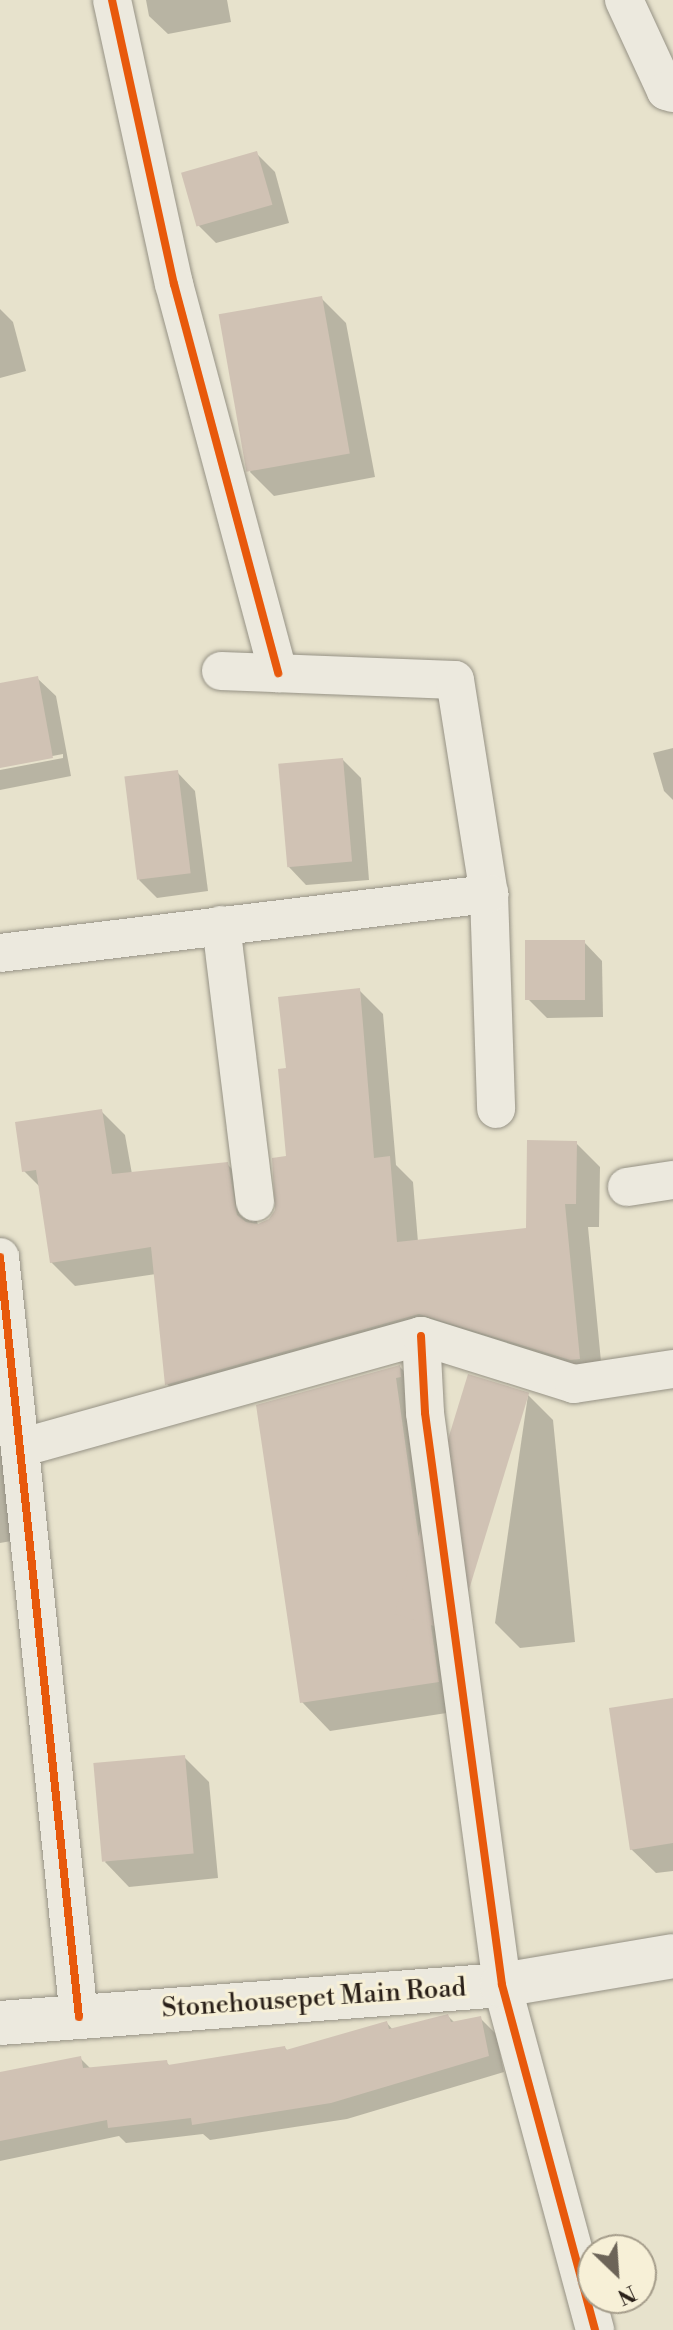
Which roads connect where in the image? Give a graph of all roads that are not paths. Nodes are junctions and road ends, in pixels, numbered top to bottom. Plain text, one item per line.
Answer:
1 (112, 0) edge
2 (624, 0) edge
3 (673, 93) edge
4 (221, 671) dead end
5 (278, 673) junction
6 (489, 894) junction
7 (221, 925) junction
8 (0, 953) edge
9 (496, 1109) dead end
10 (673, 1180) edge
11 (627, 1187) dead end
12 (255, 1202) dead end
13 (0, 1257) edge
14 (421, 1336) junction
15 (673, 1369) edge
16 (20, 1448) junction
17 (673, 1956) edge
18 (502, 1985) junction
19 (79, 2017) junction
20 (0, 2023) edge
21 (595, 2330) edge

1 - 5 street
2 - 3 street
4 - 5 street
5 - 6 street
6 - 7 street
6 - 9 street
7 - 8 street
7 - 12 street
10 - 11 street
13 - 16 street
14 - 15 street
14 - 16 street
14 - 18 street
16 - 19 street
17 - 18 main road, Stonehousepet Main Road
18 - 19 main road, Stonehousepet Main Road
18 - 21 street
19 - 20 main road, Stonehousepet Main Road

